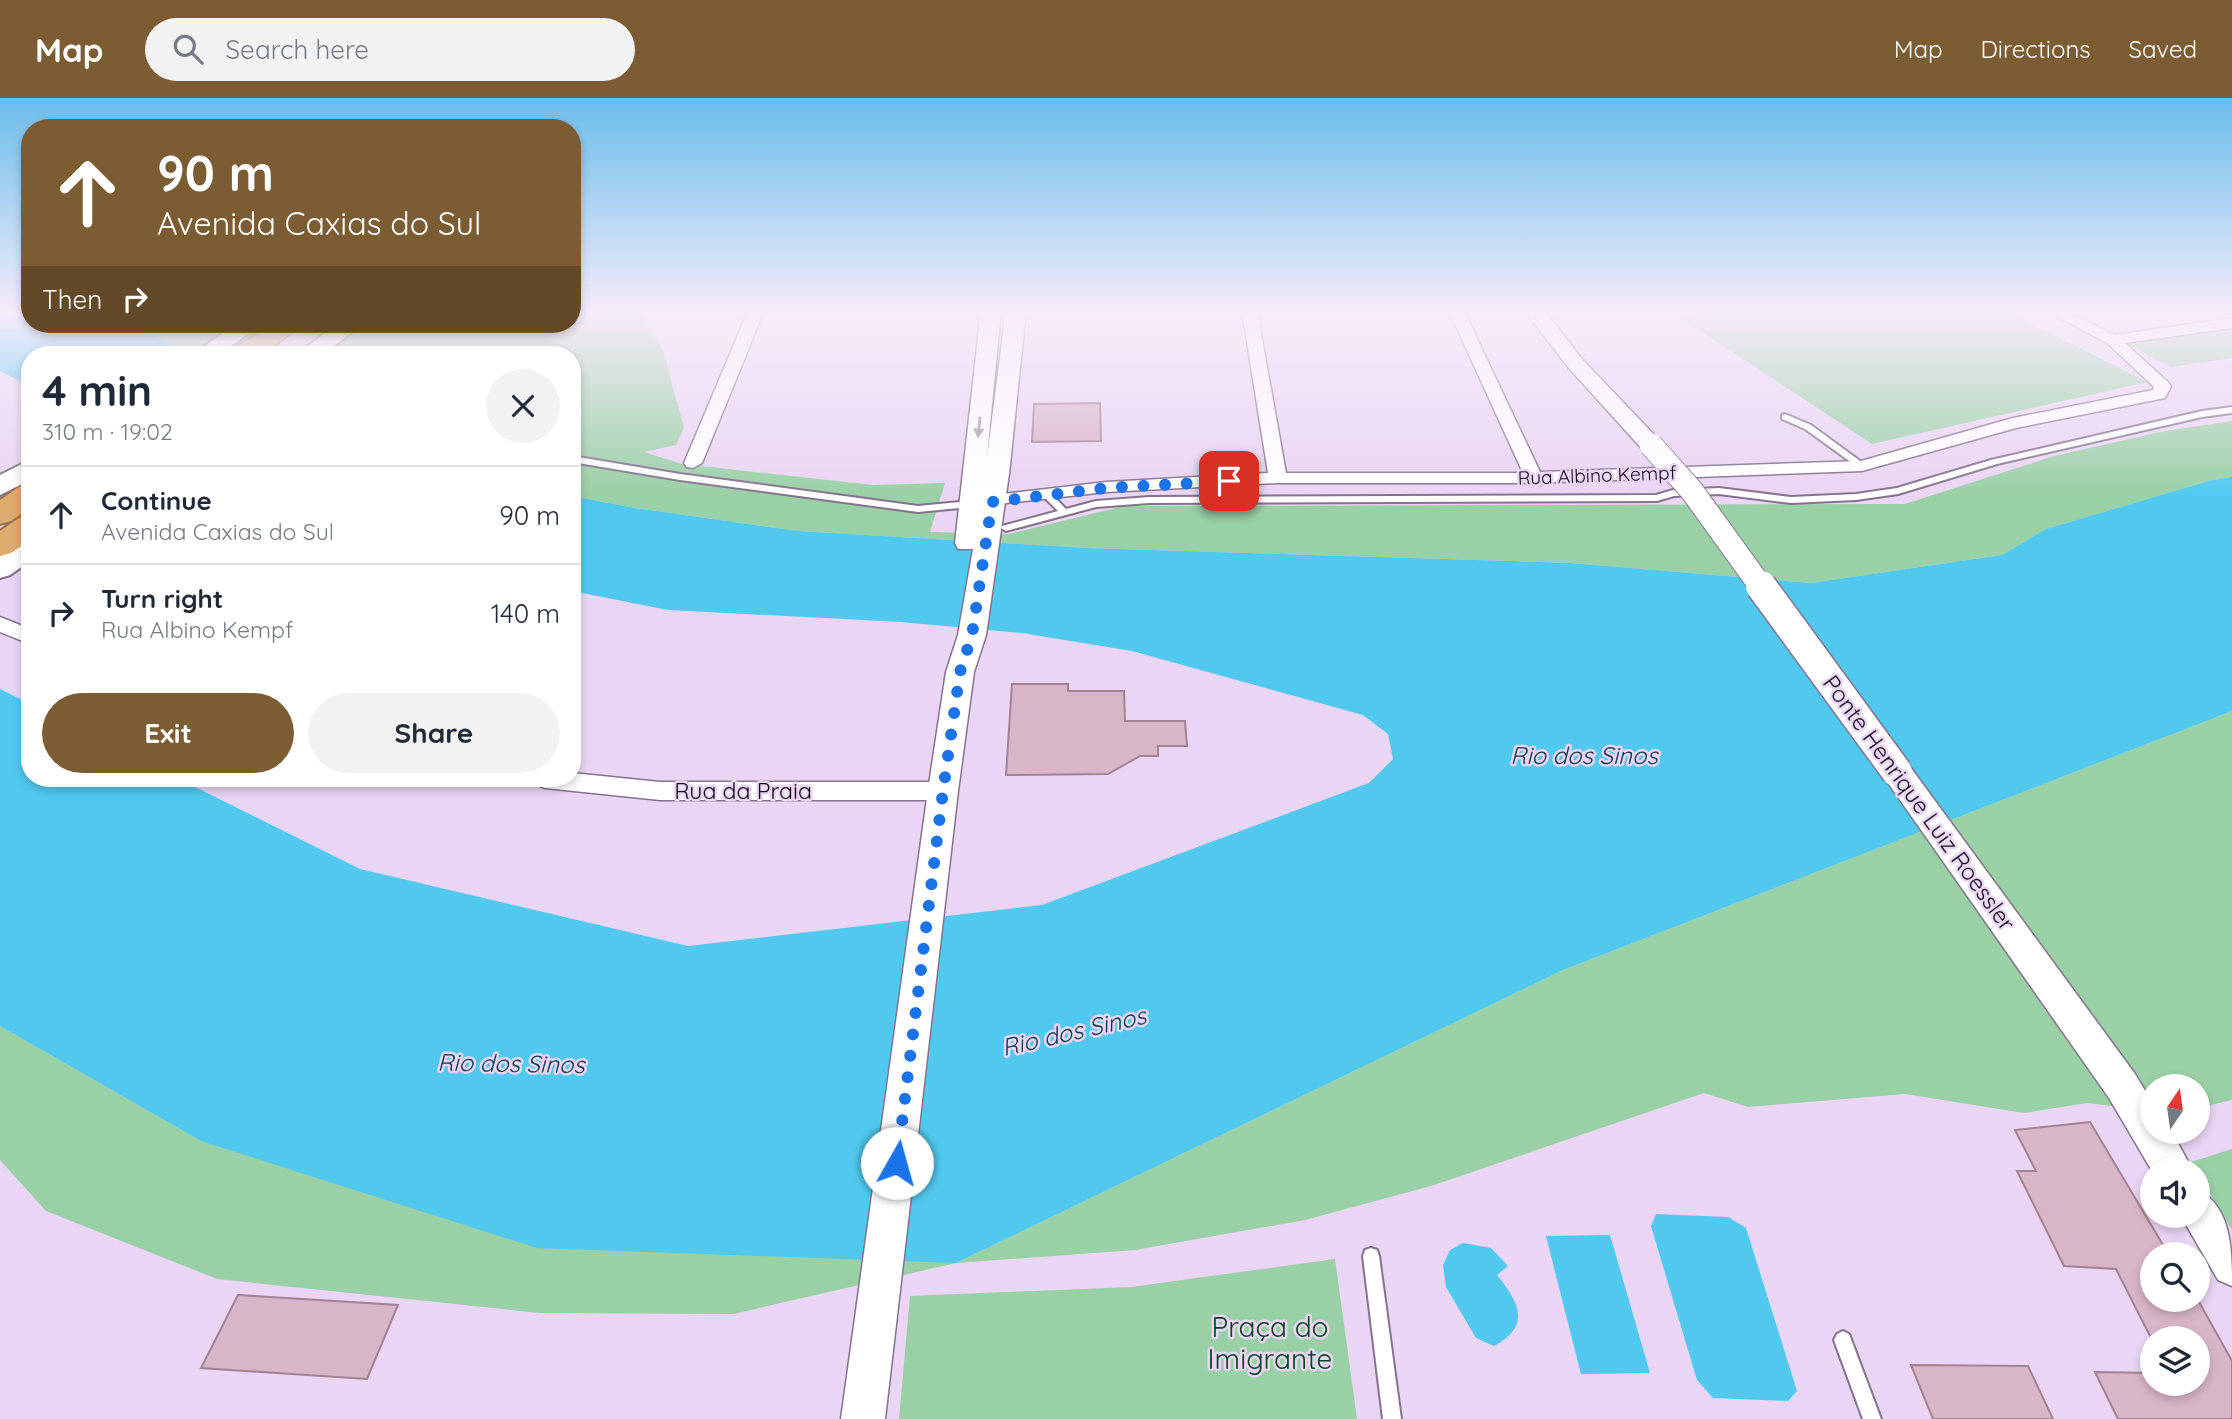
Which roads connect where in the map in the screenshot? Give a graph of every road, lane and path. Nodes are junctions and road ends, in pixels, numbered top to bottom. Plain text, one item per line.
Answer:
1 (730, 373) edge
2 (988, 373) edge
3 (1005, 373) edge
4 (1260, 373) edge
5 (1485, 373) edge
6 (1584, 373) edge
7 (2147, 373) edge
8 (2232, 410) edge
9 (1785, 417) dead end
10 (581, 460) edge
11 (693, 463) joint
12 (1862, 466) junction
13 (21, 474) edge
14 (680, 477) junction
15 (1278, 478) junction
16 (1534, 478) junction
17 (0, 487) edge
18 (1047, 495) junction
19 (21, 500) edge
20 (981, 503) junction
21 (1064, 512) junction
22 (0, 513) edge
23 (21, 532) edge
24 (987, 533) junction
25 (0, 546) edge
26 (21, 554) edge
27 (0, 569) edge
28 (0, 624) edge
29 (21, 633) edge
30 (581, 783) edge
31 (943, 791) junction
32 (2166, 1158) edge
33 (2209, 1228) edge
34 (1371, 1256) dead end
35 (2232, 1265) edge
36 (1843, 1340) dead end
37 (863, 1419) edge
38 (1392, 1419) edge
39 (1872, 1419) edge

1 - 11 street
2 -> 20 street
3 - 20 street
4 - 15 street
5 - 16 street
6 - 32 street, Ponte Henrique Luiz Roessler, bridge
7 - 12 street, Rua Albino Kempf
8 - 21 lane
9 - 12 lane
10 - 14 lane
11 - 14 lane
12 - 16 street, Rua Albino Kempf
13 - 17 main road
14 - 20 lane
15 - 16 street, Rua Albino Kempf
15 - 18 street, Rua Albino Kempf
18 - 20 street, Rua Albino Kempf
18 - 21 lane
19 - 22 highway
20 - 24 street
21 - 24 lane
23 - 25 highway
24 - 31 street
26 - 27 main road
28 - 29 street
30 - 31 street, Rua da Praia
31 - 37 street
33 - 35 street
34 - 38 lane
36 - 39 lane

